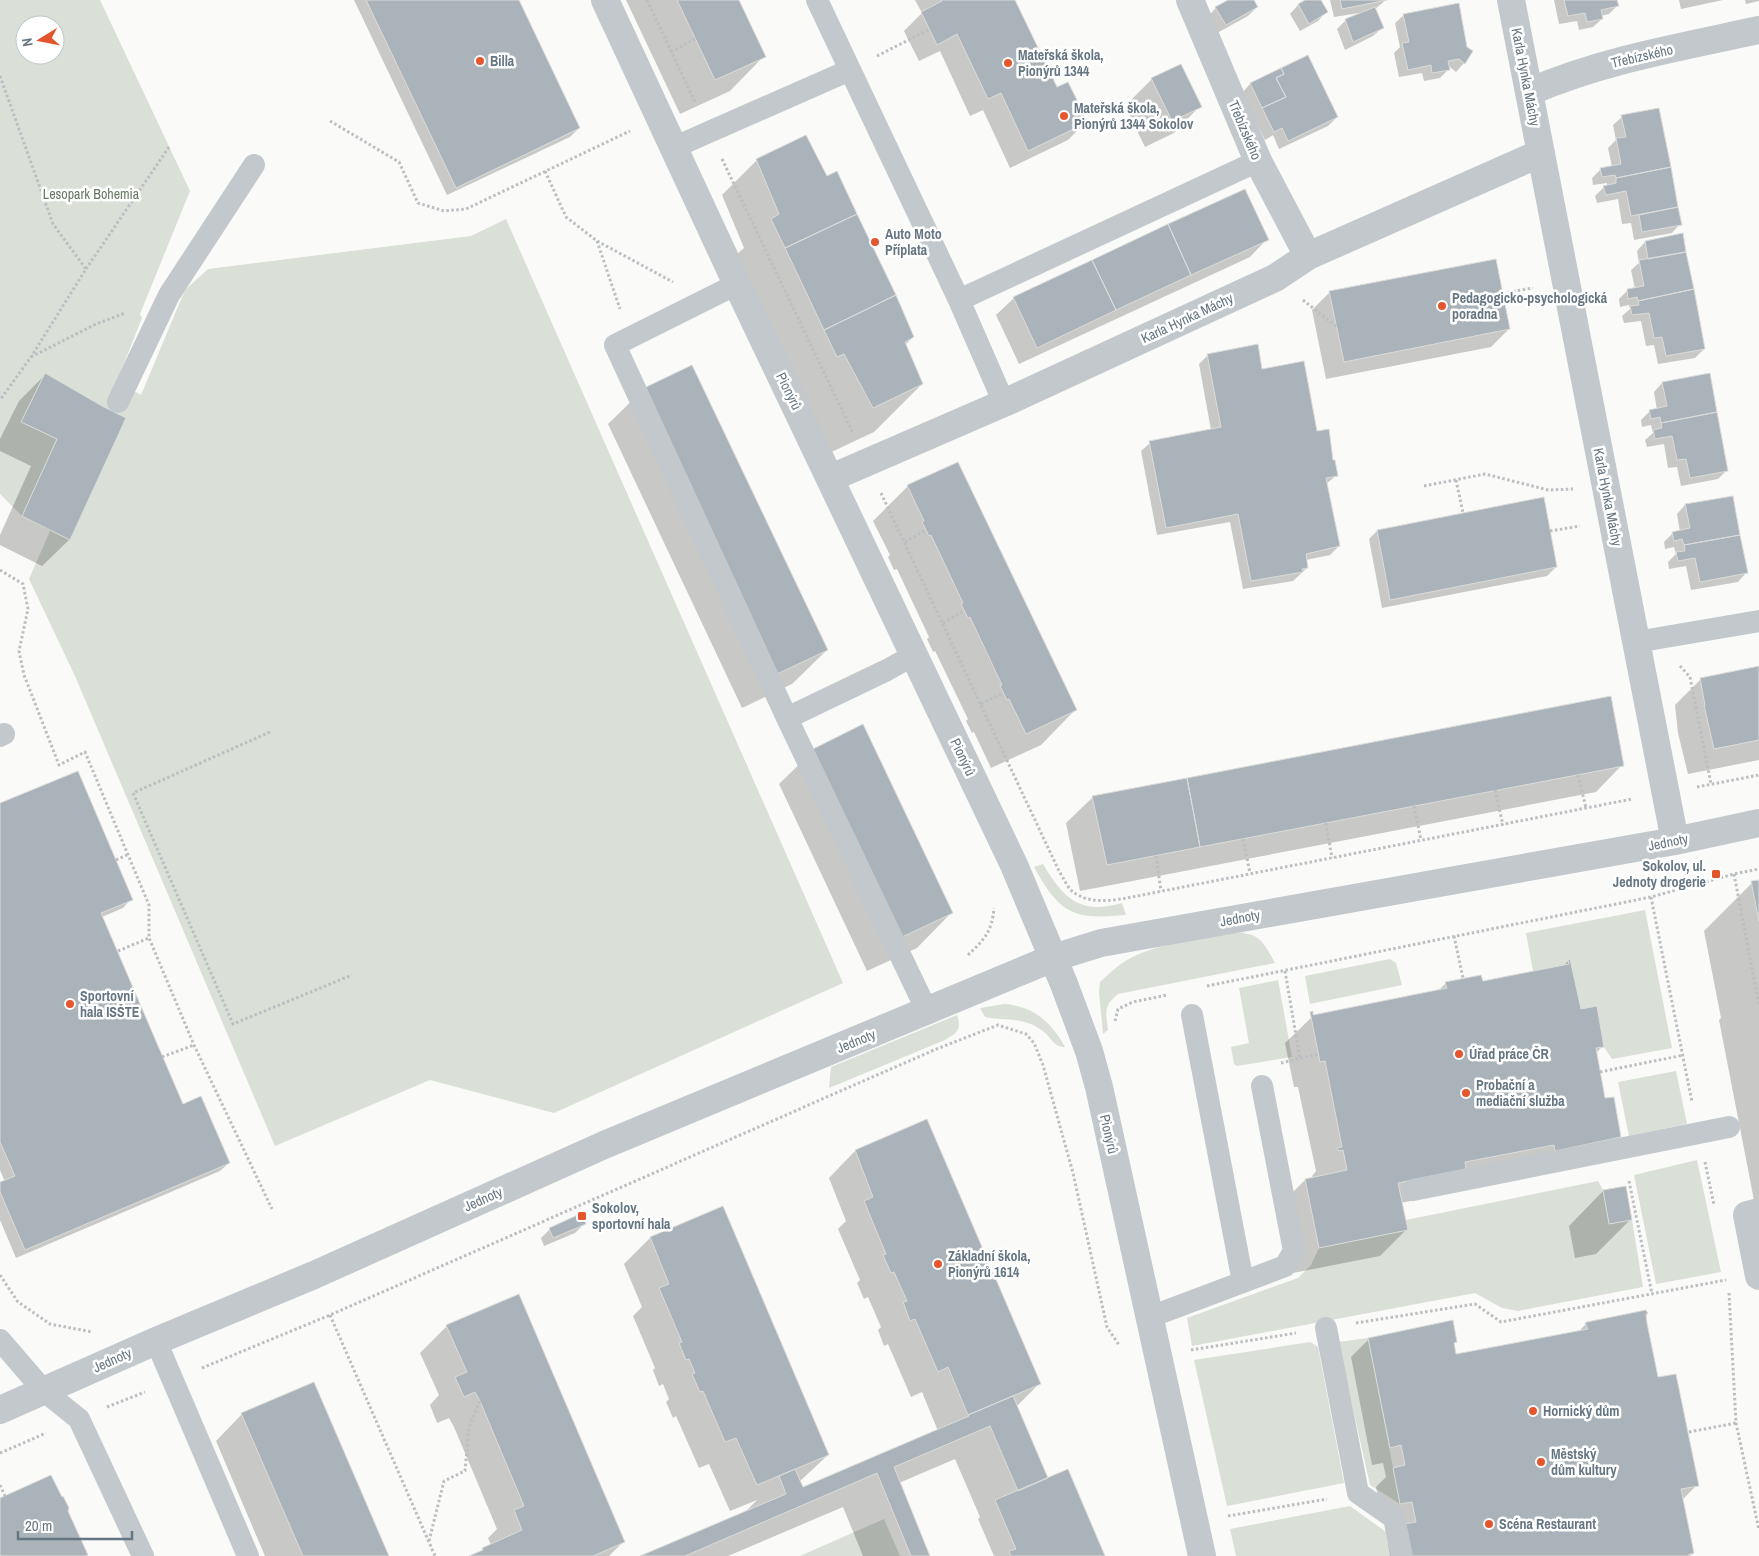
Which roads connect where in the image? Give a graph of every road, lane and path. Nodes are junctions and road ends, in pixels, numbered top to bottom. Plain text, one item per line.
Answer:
1 (604, 0) edge
2 (647, 0) edge
3 (817, 0) edge
4 (1190, 0) edge
5 (1511, 0) edge
6 (930, 29) dead end
7 (1759, 30) edge
8 (696, 39) dead end
9 (671, 52) junction
10 (850, 70) junction
11 (0, 76) edge
12 (1529, 92) junction
13 (330, 121) dead end
14 (633, 130) dead end
15 (708, 131) junction
16 (170, 147) dead end
17 (675, 147) junction
18 (1541, 153) junction
19 (1258, 161) junction
20 (254, 165) dead end
21 (545, 171) junction
22 (597, 241) junction
23 (1308, 256) junction
24 (86, 269) junction
25 (1275, 278) junction
26 (737, 284) junction
27 (1536, 288) dead end
28 (1503, 293) dead end
29 (169, 294) junction
30 (706, 300) junction
31 (959, 300) junction
32 (1337, 327) dead end
33 (630, 338) junction
34 (31, 357) junction
35 (0, 400) edge
36 (118, 402) dead end
37 (1004, 403) junction
38 (867, 462) junction
39 (831, 478) junction
40 (1456, 480) junction
41 (1424, 486) dead end
42 (1576, 490) dead end
43 (1463, 513) dead end
44 (1583, 526) dead end
45 (926, 530) dead end
46 (1550, 531) dead end
47 (905, 542) junction
48 (0, 570) edge
49 (964, 611) dead end
50 (1759, 621) edge
51 (943, 624) junction
52 (1636, 642) junction
53 (914, 655) junction
54 (1003, 693) dead end
55 (981, 704) junction
56 (787, 718) junction
57 (270, 732) dead end
58 (1578, 774) dead end
59 (1759, 775) edge
60 (1496, 790) dead end
61 (1665, 793) junction
62 (1414, 806) dead end
63 (1586, 808) junction
64 (1326, 823) dead end
65 (1759, 824) edge
66 (1503, 825) junction
67 (1243, 839) dead end
68 (1420, 840) junction
69 (1675, 841) junction
70 (127, 855) junction
71 (1156, 856) dead end
72 (1332, 858) junction
73 (116, 860) dead end
74 (1759, 868) edge
75 (1250, 873) junction
76 (1734, 874) junction
77 (1161, 891) junction
78 (1652, 897) junction
79 (991, 899) dead end
80 (1454, 936) junction
81 (148, 938) junction
82 (118, 951) dead end
83 (967, 956) dead end
84 (1053, 958) junction
85 (1285, 971) junction
86 (352, 975) dead end
87 (1463, 978) dead end
88 (1199, 988) dead end
89 (1171, 994) dead end
90 (1759, 1004) edge
91 (928, 1011) junction
92 (1192, 1015) dead end
93 (1114, 1023) dead end
94 (194, 1045) junction
95 (162, 1056) dead end
96 (1684, 1056) junction
97 (1300, 1059) dead end
98 (1600, 1072) dead end
99 (1262, 1086) dead end
100 (1729, 1127) dead end
101 (1698, 1132) junction
102 (1621, 1182) dead end
103 (1413, 1190) dead end
104 (272, 1209) dead end
105 (1715, 1212) dead end
106 (1753, 1214) edge
107 (0, 1275) edge
108 (1759, 1276) edge
109 (1729, 1280) dead end
110 (1242, 1282) junction
111 (1729, 1289) dead end
112 (1652, 1294) junction
113 (330, 1315) junction
114 (1150, 1317) junction
115 (1326, 1328) junction
116 (97, 1333) dead end
117 (0, 1340) edge
118 (156, 1341) junction
119 (1186, 1351) dead end
120 (1123, 1352) dead end
121 (173, 1380) junction
122 (44, 1390) junction
123 (480, 1400) dead end
124 (0, 1410) edge
125 (79, 1419) junction
126 (1736, 1423) junction
127 (1689, 1432) dead end
128 (0, 1453) edge
129 (0, 1485) edge
130 (1358, 1493) junction
131 (5, 1496) dead end
132 (1222, 1517) dead end
133 (1759, 1530) edge
134 (429, 1542) junction
135 (143, 1556) edge
136 (248, 1556) edge
137 (435, 1556) edge
138 (1202, 1556) edge
139 (1402, 1556) edge

1 - 17 street, Pionýrů
2 - 9 path
3 - 10 lane
4 - 19 street, Třebízského
5 - 12 street, Karla Hynka Máchy
6 - 10 path
7 - 12 street, Třebízského
8 - 9 path
9 - 15 path
10 - 15 lane
10 - 31 lane
11 - 24 path
12 - 18 street, Karla Hynka Máchy
13 - 21 path
14 - 21 path
15 - 17 lane
15 - 38 path
16 - 24 path
17 - 26 street, Pionýrů
18 - 23 street, Karla Hynka Máchy
18 - 52 street, Karla Hynka Máchy
19 - 23 street, Třebízského
19 - 31 lane
20 - 29 lane
21 - 22 path
22 - 30 path
22 - 33 path
23 - 25 street, Karla Hynka Máchy
24 - 34 path
25 - 32 path
25 - 37 street, Karla Hynka Máchy
26 - 30 lane
26 - 39 street, Pionýrů
27 - 28 path
29 - 34 path
29 - 36 lane
30 - 33 lane
31 - 37 lane
33 - 56 lane
34 - 35 path
37 - 38 street, Karla Hynka Máchy
38 - 39 street, Karla Hynka Máchy
38 - 47 path
39 - 53 street, Pionýrů
40 - 41 path
40 - 42 path
40 - 43 path
44 - 46 path
45 - 47 path
47 - 51 path
48 - 70 path
49 - 51 path
50 - 52 lane
51 - 55 path
52 - 61 street, Karla Hynka Máchy
53 - 56 lane
53 - 84 street, Pionýrů
54 - 55 path
55 - 77 path
56 - 91 lane
57 - 86 path
58 - 63 path
59 - 61 path
60 - 66 path
61 - 63 path
61 - 69 street, Karla Hynka Máchy
62 - 68 path
63 - 66 path
64 - 72 path
65 - 69 street, Jednoty
66 - 68 path
67 - 75 path
68 - 72 path
69 - 84 street, Jednoty
70 - 73 path
70 - 81 path
71 - 77 path
72 - 75 path
74 - 76 path
75 - 77 path
76 - 78 path
76 - 90 path
78 - 80 path
78 - 96 path
79 - 83 path
80 - 85 path
80 - 87 path
81 - 82 path
81 - 94 path
84 - 91 street, Jednoty
84 - 114 street, Pionýrů
85 - 88 path
85 - 97 path
89 - 93 path
91 - 118 street, Jednoty
92 - 110 lane
94 - 95 path
94 - 104 path
96 - 98 path
96 - 101 path
99 - 110 lane
100 - 101 lane
101 - 103 lane
101 - 105 path
102 - 112 path
106 - 108 street
107 - 116 path
109 - 112 path
110 - 114 lane
111 - 126 path
112 - 115 path
113 - 120 path
113 - 121 path
113 - 134 path
114 - 138 street, Pionýrů
115 - 119 path
115 - 130 lane
117 - 122 lane
118 - 121 lane
118 - 122 street, Jednoty
121 - 125 path
121 - 136 lane
122 - 124 street, Jednoty
122 - 125 lane
123 - 134 path
125 - 128 path
125 - 135 lane
126 - 127 path
126 - 133 path
129 - 131 path
130 - 132 path
130 - 139 lane
134 - 137 path

